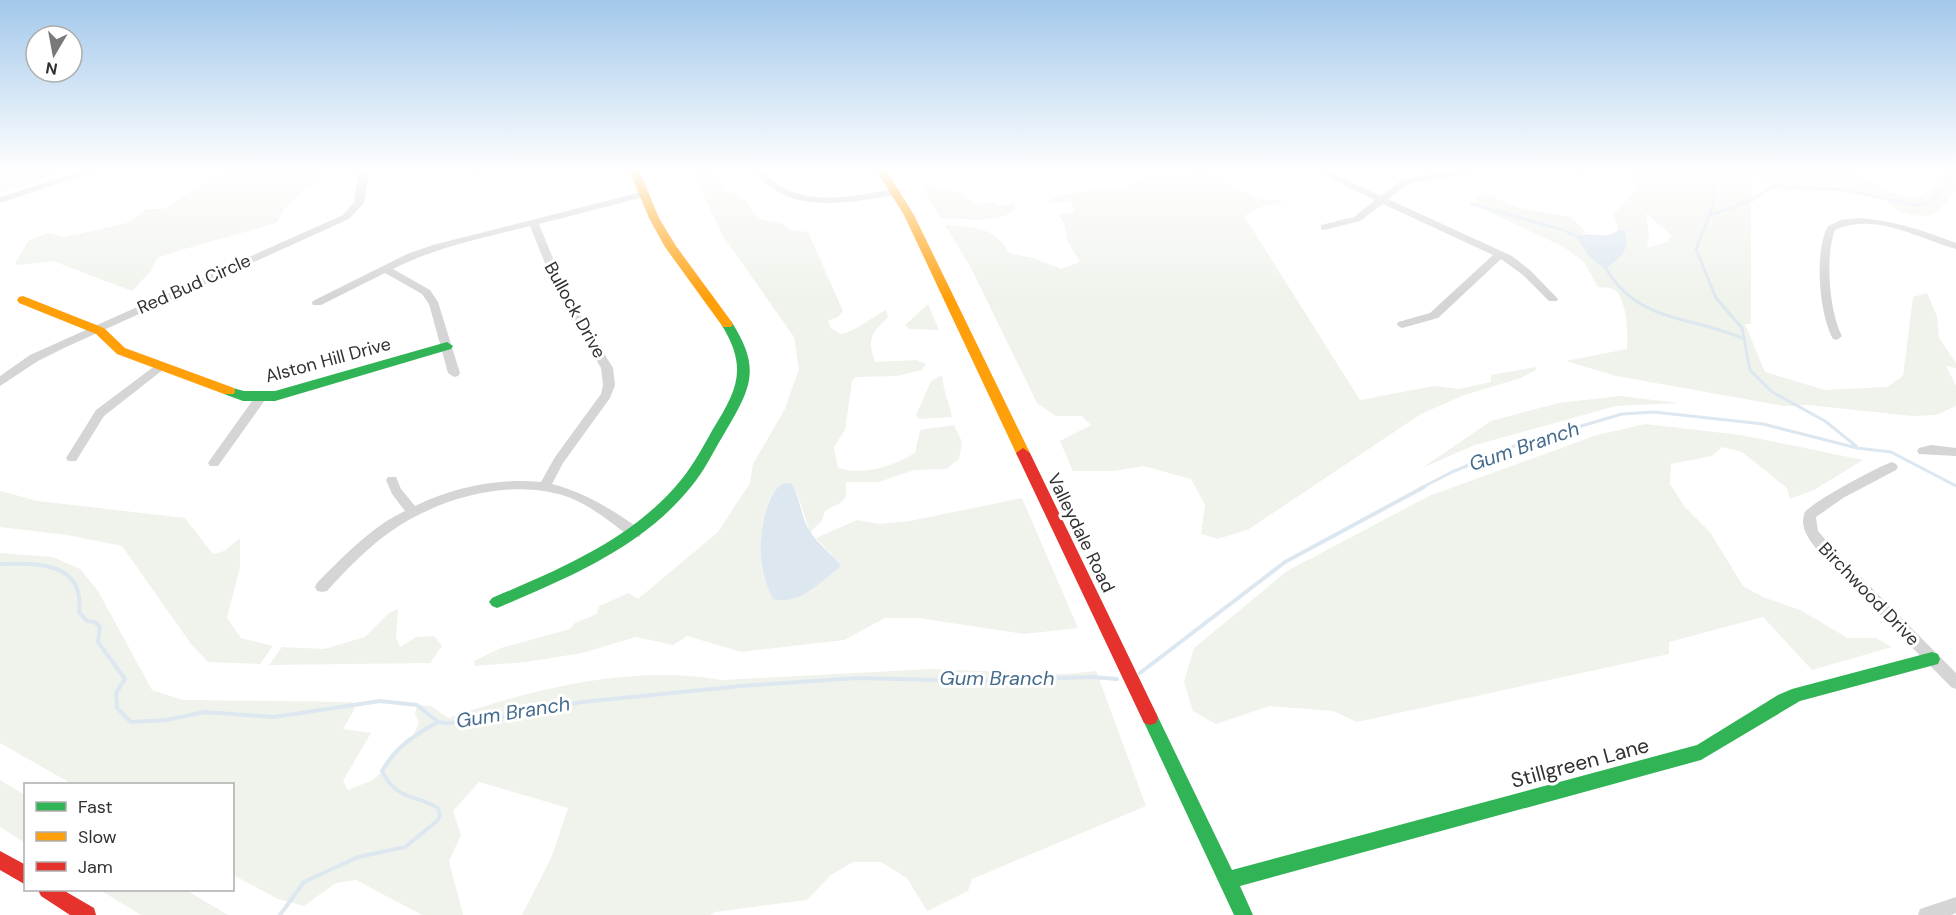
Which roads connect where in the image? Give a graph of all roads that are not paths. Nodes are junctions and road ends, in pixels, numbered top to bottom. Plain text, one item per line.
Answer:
1 (350, 213) edge
2 (571, 213) edge
3 (652, 213) edge
4 (906, 213) edge
5 (1363, 213) edge
6 (1411, 213) edge
7 (534, 222) junction
8 (1324, 227) dead end
9 (1956, 246) edge
10 (1500, 254) junction
11 (385, 269) junction
12 (1553, 299) dead end
13 (23, 300) dead end
14 (317, 303) dead end
15 (1402, 324) dead end
16 (94, 328) junction
17 (1837, 336) dead end
18 (447, 346) junction
19 (160, 366) junction
20 (454, 373) dead end
21 (0, 382) edge
22 (261, 397) junction
23 (1923, 451) dead end
24 (1956, 452) edge
25 (72, 458) dead end
26 (214, 463) dead end
27 (1892, 468) dead end
28 (392, 480) dead end
29 (544, 487) junction
30 (413, 512) junction
31 (635, 533) junction
32 (322, 587) dead end
33 (497, 602) dead end
34 (1932, 659) junction
35 (1956, 683) edge
36 (0, 860) edge
37 (24, 875) edge
38 (1227, 880) junction
39 (49, 891) edge
40 (1956, 904) edge
41 (87, 915) edge
42 (1244, 915) edge
43 (1926, 915) edge

1 - 16 street, Red Bud Circle
2 - 7 street
3 - 31 street
4 - 38 street, Valleydale Road
5 - 8 street
6 - 10 street
7 - 11 street
7 - 29 street, Bullock Drive
9 - 17 street
10 - 12 street
10 - 15 street
11 - 14 street
11 - 18 street
13 - 16 street, Alston Hill Drive
16 - 19 street, Alston Hill Drive
16 - 21 street, Red Bud Circle
18 - 20 street
18 - 22 street, Alston Hill Drive
19 - 22 street, Alston Hill Drive
19 - 25 street
22 - 26 street
23 - 24 street
27 - 34 street, Birchwood Drive
28 - 30 street
29 - 30 street
29 - 31 street
30 - 32 street
31 - 33 street
34 - 35 street, Birchwood Drive
34 - 38 street, Stillgreen Lane
36 - 37 street
38 - 42 street, Valleydale Road
39 - 41 street
40 - 43 street

